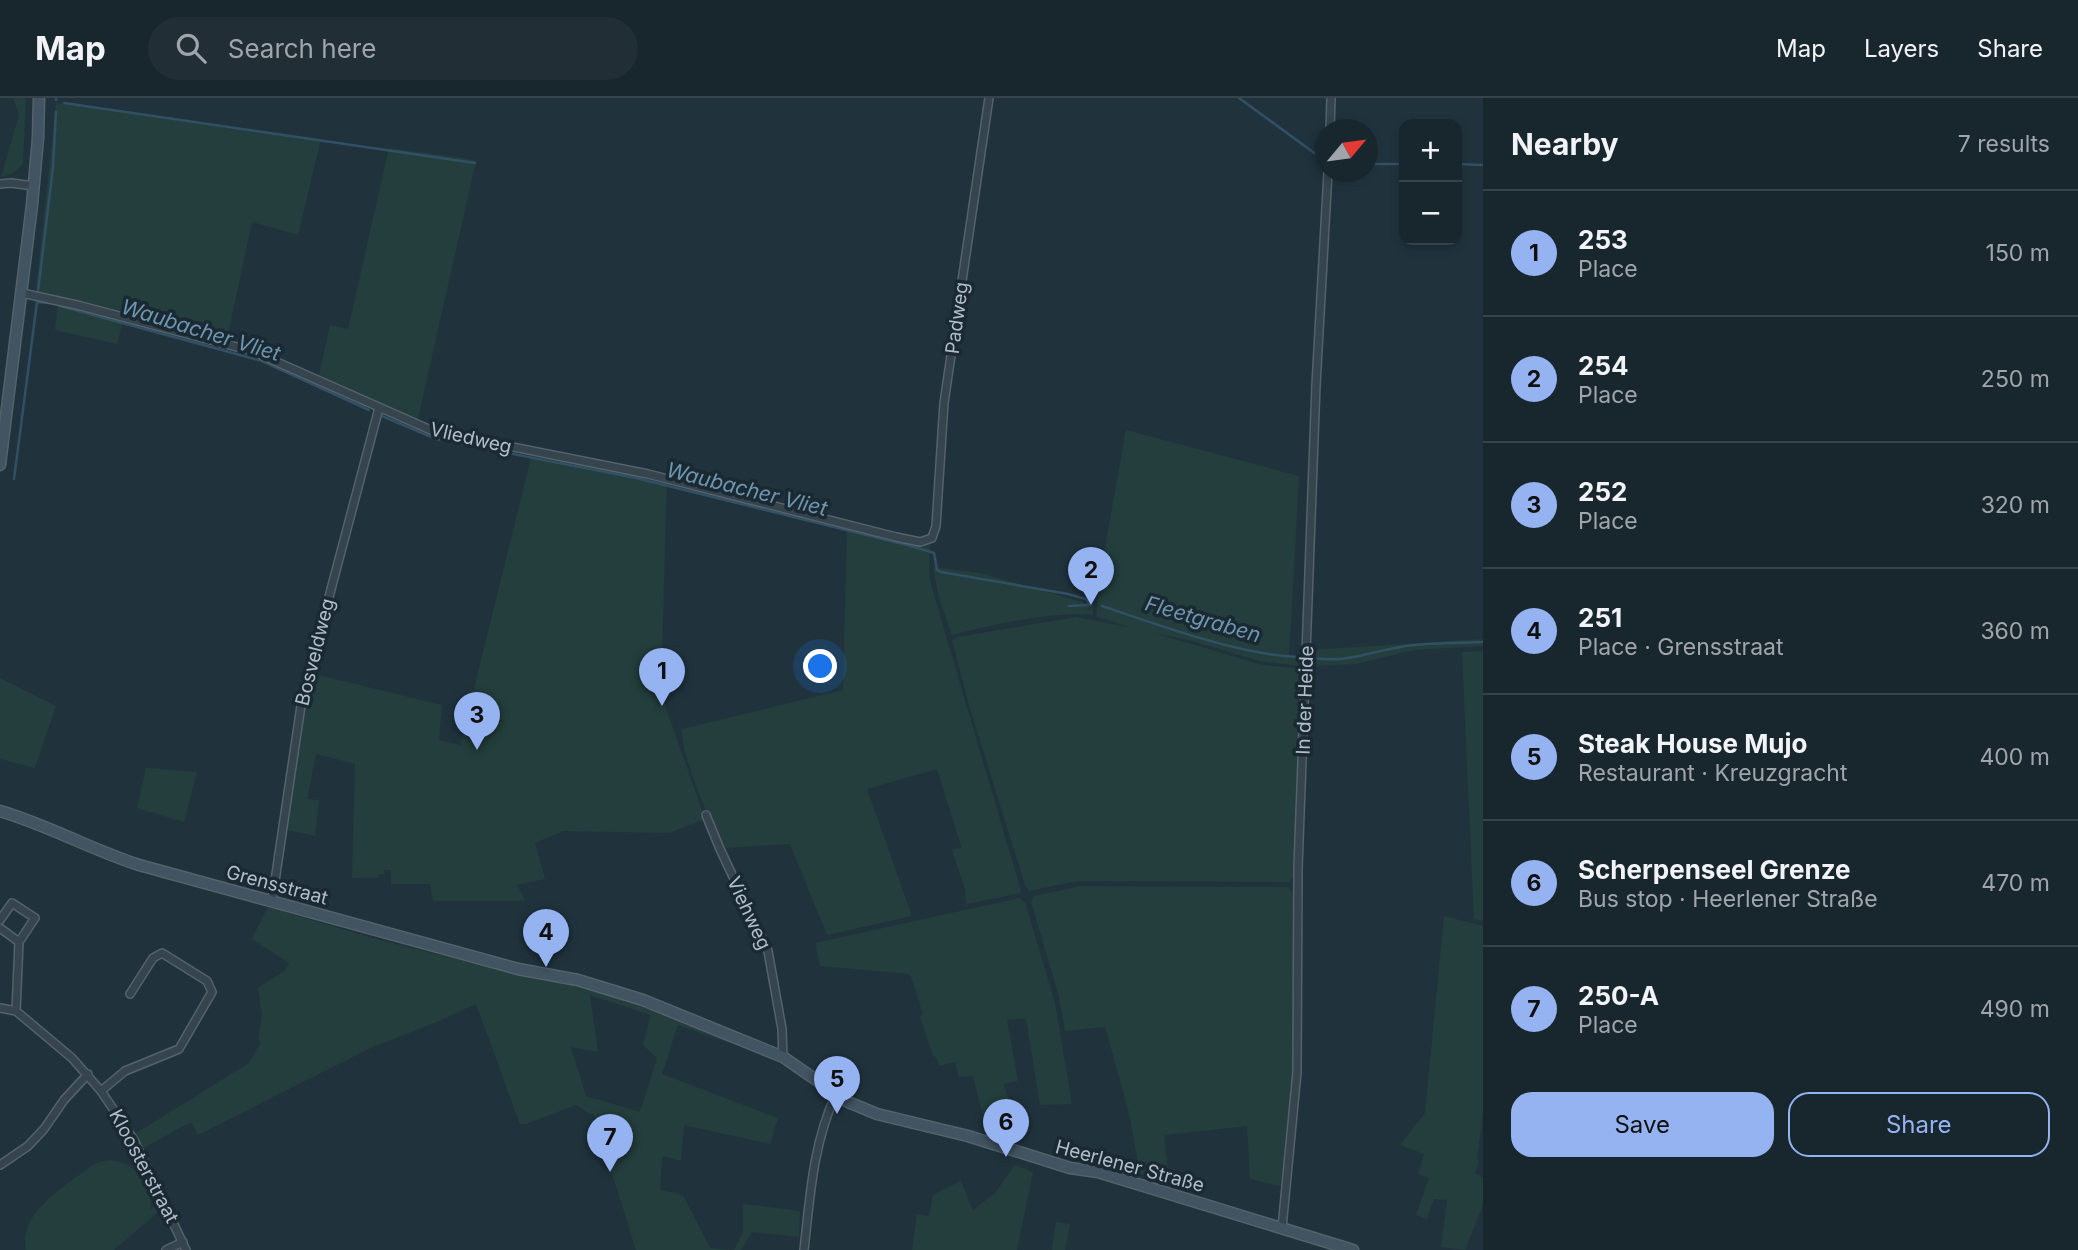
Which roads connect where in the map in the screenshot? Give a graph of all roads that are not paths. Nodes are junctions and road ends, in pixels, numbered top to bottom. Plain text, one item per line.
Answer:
1 (39, 98) edge
2 (989, 98) edge
3 (1331, 98) edge
4 (1330, 119) edge
5 (1327, 182) edge
6 (0, 184) edge
7 (34, 186) junction
8 (22, 293) junction
9 (379, 408) junction
10 (0, 465) edge
11 (932, 538) joint
12 (0, 811) edge
13 (706, 816) dead end
14 (272, 901) junction
15 (0, 920) edge
16 (0, 928) edge
17 (19, 942) junction
18 (550, 975) joint
19 (131, 994) dead end
20 (0, 1008) edge
21 (16, 1011) junction
22 (783, 1057) junction
23 (88, 1074) junction
24 (102, 1091) junction
25 (836, 1094) junction
26 (0, 1165) edge
27 (1282, 1228) junction
28 (185, 1246) edge
29 (166, 1250) edge
30 (804, 1250) edge
31 (1353, 1250) edge

1 - 7 main road
2 - 11 street, Padweg
3 - 4 street
5 - 27 street, In der Heide
6 - 7 street
7 - 8 main road
8 - 9 street, Vliedweg
8 - 10 main road
9 - 11 street, Vliedweg
9 - 14 street, Bosveldweg
12 - 14 main road, Grensstraat
13 - 22 street, Viehweg
14 - 18 main road, Grensstraat
15 - 17 street
16 - 17 street
17 - 21 street
18 - 22 main road, Heerlener Straße
19 - 24 street
20 - 21 street, Kloosterstraat
21 - 23 street, Kloosterstraat
22 - 25 main road, Heerlener Straße
23 - 24 street, Kloosterstraat
23 - 26 street
24 - 28 street, Kloosterstraat
25 - 27 main road, Heerlener Straße
25 - 30 street
27 - 31 main road, Heerlener Straße
28 - 29 street

